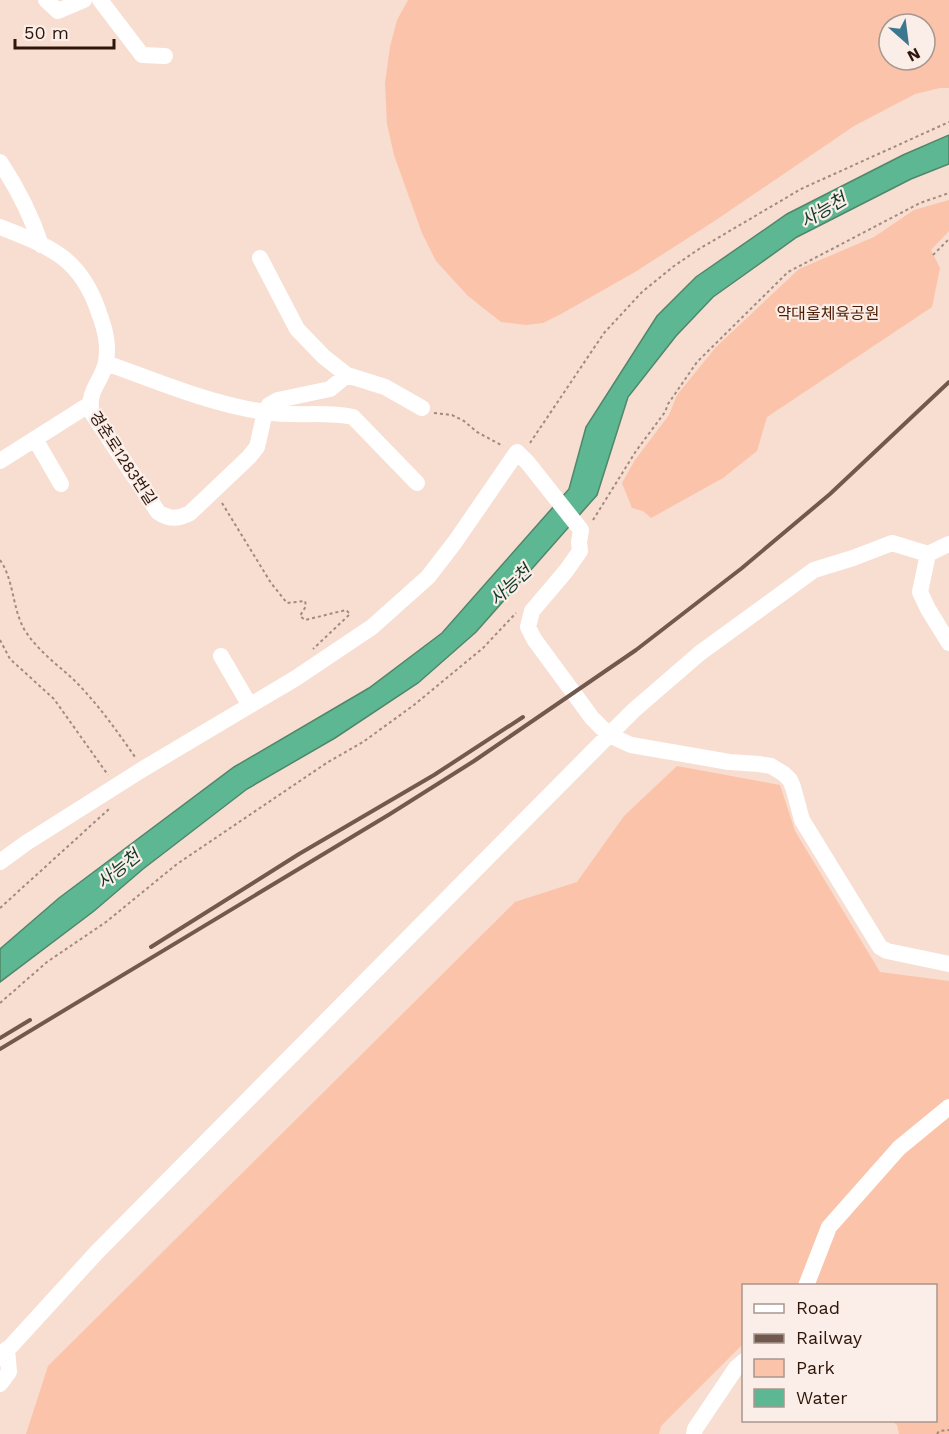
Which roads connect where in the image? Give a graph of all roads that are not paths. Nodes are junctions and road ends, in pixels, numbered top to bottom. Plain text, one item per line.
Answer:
1 (46, 0) edge
2 (84, 0) edge
3 (100, 0) edge
4 (165, 57) dead end
5 (0, 162) edge
6 (0, 227) edge
7 (41, 245) junction
8 (260, 258) dead end
9 (106, 363) junction
10 (347, 375) junction
11 (90, 404) junction
12 (422, 408) road end
13 (265, 412) junction
14 (35, 439) junction
15 (0, 461) edge
16 (417, 483) dead end
17 (62, 484) dead end
18 (949, 544) edge
19 (928, 554) junction
20 (949, 643) edge
21 (221, 656) dead end
22 (249, 704) junction
23 (609, 735) junction
24 (0, 862) edge
25 (949, 964) edge
26 (949, 1107) edge
27 (807, 1284) edge
28 (4, 1354) edge
29 (742, 1363) edge
30 (0, 1384) edge
31 (694, 1434) edge

1 - 2 street
3 - 4 street
5 - 7 street
6 - 7 street, 경춘로1283번길
7 - 9 street, 경춘로1283번길
8 - 10 street
9 - 11 street, 경춘로1283번길
9 - 13 street
10 - 12 street
10 - 13 street
11 - 13 street, 경춘로1283번길
11 - 14 street
13 - 16 street
14 - 15 street
14 - 17 street
18 - 19 street
19 - 20 street
19 - 23 street
21 - 22 street
22 - 23 street
22 - 24 street
23 - 25 street
23 - 28 street
26 - 27 street
28 - 30 street
29 - 31 street

